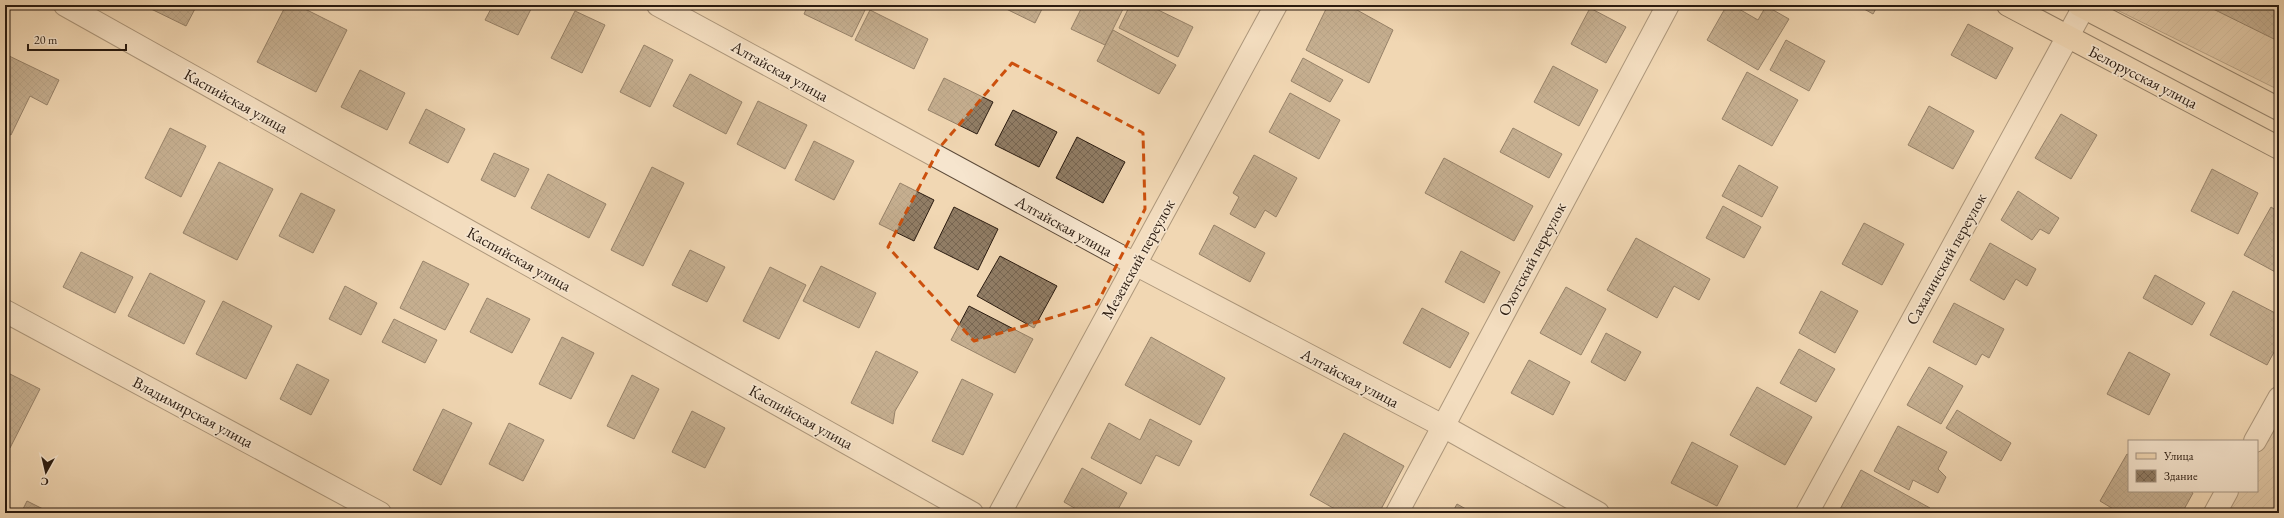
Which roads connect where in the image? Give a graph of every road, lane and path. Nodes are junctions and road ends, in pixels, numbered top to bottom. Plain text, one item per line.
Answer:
1 (65, 5) edge
2 (658, 5) edge
3 (1276, 5) edge
4 (1668, 5) edge
5 (2008, 5) edge
6 (2083, 6) edge
7 (2067, 38) junction
8 (2279, 109) edge
9 (2279, 148) edge
10 (1135, 264) junction
11 (5, 311) edge
12 (2279, 398) edge
13 (1443, 426) junction
14 (2256, 440) edge
15 (2226, 492) edge
16 (380, 513) edge
17 (972, 513) edge
18 (1000, 513) edge
19 (1396, 513) edge
20 (1598, 513) edge
21 (1808, 513) edge
22 (2215, 513) edge

1 - 17 street, Каспийская улица
2 - 10 street, Алтайская улица
3 - 10 street, Мезенский переулок
4 - 13 street, Охотский переулок
5 - 7 main road, Белорусская улица
6 - 7 street, Сахалинский переулок
6 - 8 main road
7 - 9 main road, Белорусская улица
7 - 21 street, Сахалинский переулок
10 - 13 street, Алтайская улица
10 - 18 street, Мезенский переулок
11 - 16 street, Владимирская улица
12 - 14 street
13 - 19 street, Охотский переулок
13 - 20 street, Алтайская улица
15 - 22 street

